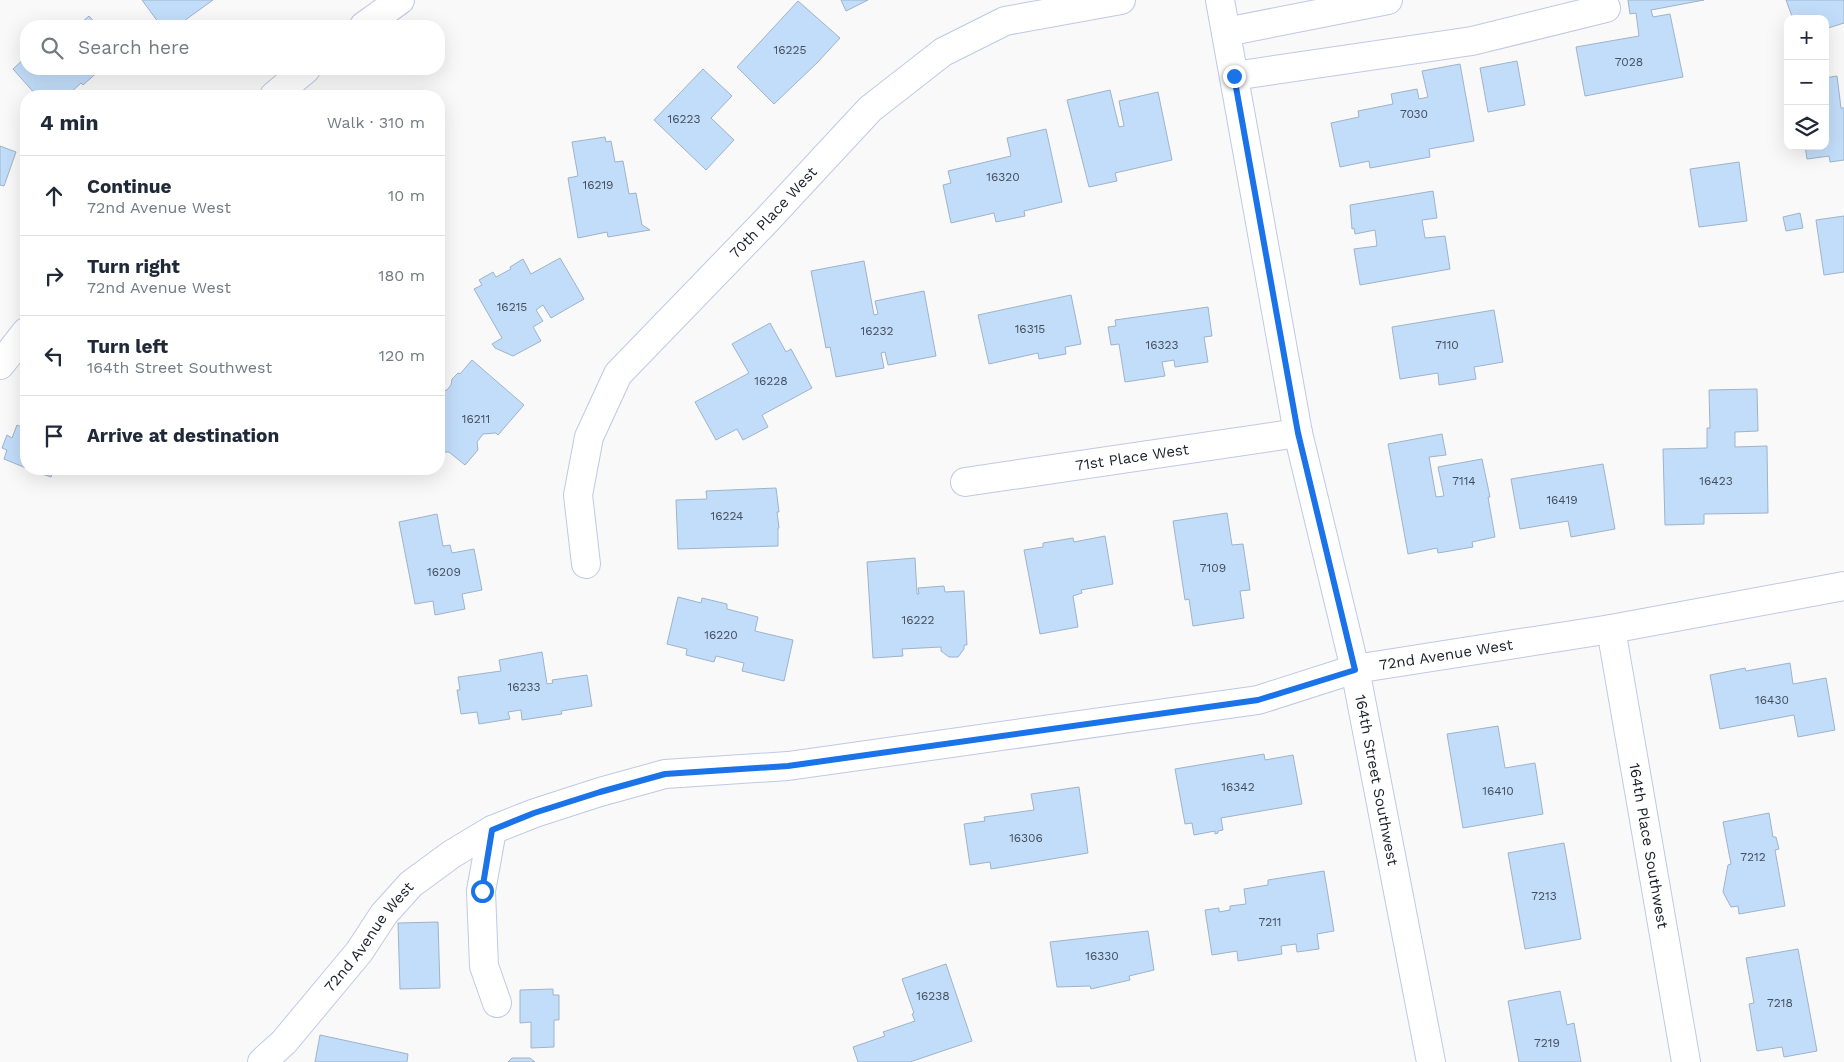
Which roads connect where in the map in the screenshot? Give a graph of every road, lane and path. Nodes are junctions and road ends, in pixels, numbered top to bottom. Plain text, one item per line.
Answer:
1 (400, 0) edge
2 (1121, 0) edge
3 (1220, 0) edge
4 (1388, 0) edge
5 (1606, 8) dead end
6 (372, 20) edge
7 (1226, 32) junction
8 (299, 75) edge
9 (1234, 76) junction
10 (281, 90) edge
11 (20, 340) edge
12 (0, 365) edge
13 (1298, 433) junction
14 (965, 482) dead end
15 (586, 564) dead end
16 (1844, 586) edge
17 (1610, 629) junction
18 (1355, 670) junction
19 (492, 830) junction
20 (497, 1003) dead end
21 (262, 1062) edge
22 (1430, 1062) edge
23 (1686, 1062) edge

1 - 6 street
2 - 15 street, 70th Place West
3 - 7 street, 164th Street Southwest
4 - 7 street
5 - 9 street
7 - 9 street, 164th Street Southwest
8 - 10 street
9 - 13 street, 164th Street Southwest
11 - 12 street
13 - 14 street, 71st Place West
13 - 18 street, 164th Street Southwest
16 - 17 street, 72nd Avenue West
17 - 18 street, 72nd Avenue West
17 - 23 street, 164th Place Southwest
18 - 19 street, 72nd Avenue West
18 - 22 street, 164th Street Southwest
19 - 20 street
19 - 21 street, 72nd Avenue West

